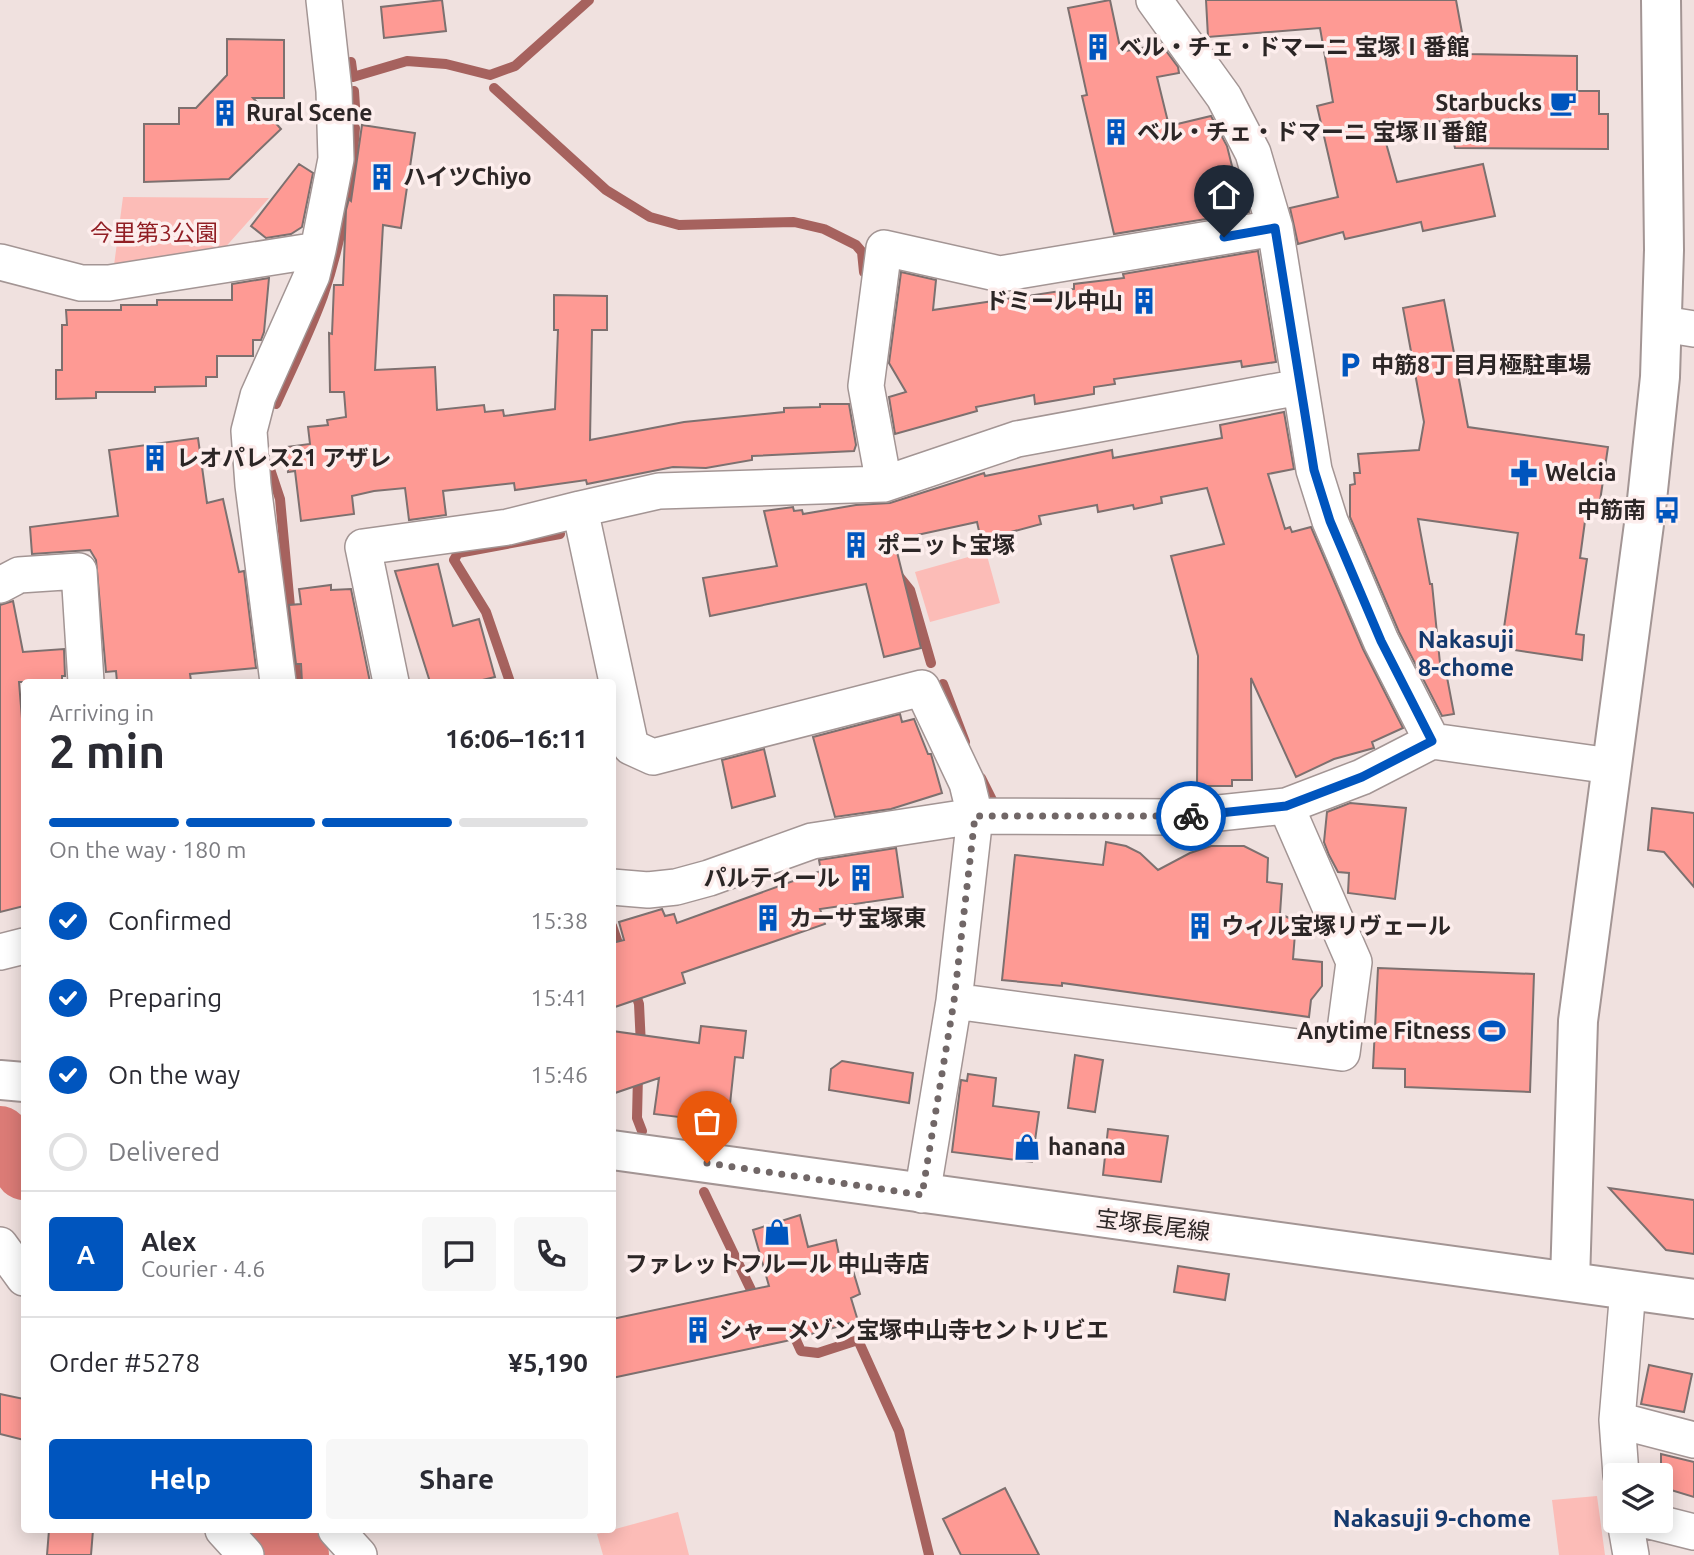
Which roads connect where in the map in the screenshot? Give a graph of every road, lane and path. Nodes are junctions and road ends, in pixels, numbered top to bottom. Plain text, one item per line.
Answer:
1 (324, 0) edge
2 (1154, 0) edge
3 (1661, 0) edge
4 (1275, 228) junction
5 (318, 250) junction
6 (0, 262) edge
7 (1679, 326) edge
8 (1300, 387) junction
9 (884, 484) junction
10 (580, 509) junction
11 (0, 585) edge
12 (86, 679) edge
13 (278, 679) edge
14 (390, 679) edge
15 (1432, 741) junction
16 (1611, 766) junction
17 (1286, 806) junction
18 (975, 816) junction
19 (616, 887) edge
20 (21, 947) edge
21 (0, 952) edge
22 (954, 1001) junction
23 (616, 1151) edge
24 (922, 1195) junction
25 (0, 1245) edge
26 (21, 1274) edge
27 (1570, 1280) junction
28 (1628, 1289) junction
29 (1694, 1299) edge
30 (1617, 1420) junction
31 (1694, 1440) edge
32 (1620, 1463) edge
33 (1673, 1527) edge
34 (1694, 1532) edge
35 (226, 1533) edge
36 (339, 1533) edge
37 (1627, 1533) edge
38 (246, 1555) edge
39 (359, 1555) edge
40 (1631, 1555) edge

1 - 5 street
2 - 4 street
3 - 7 street
4 - 8 street
4 - 9 street
5 - 6 street
5 - 13 street
7 - 16 street
8 - 9 street
8 - 15 street
9 - 10 street
10 - 14 street
10 - 18 street
11 - 12 street
15 - 16 street
15 - 17 street
16 - 27 street
17 - 18 street
17 - 22 street
18 - 19 street
18 - 22 street
20 - 21 street
22 - 24 street
23 - 24 street, 宝塚長尾線
24 - 27 street, 宝塚長尾線
25 - 26 street
27 - 28 street, 宝塚長尾線
28 - 29 street, 宝塚長尾線
28 - 30 street
30 - 31 street
30 - 32 street
33 - 34 street
35 - 38 street
36 - 39 street
37 - 40 street

